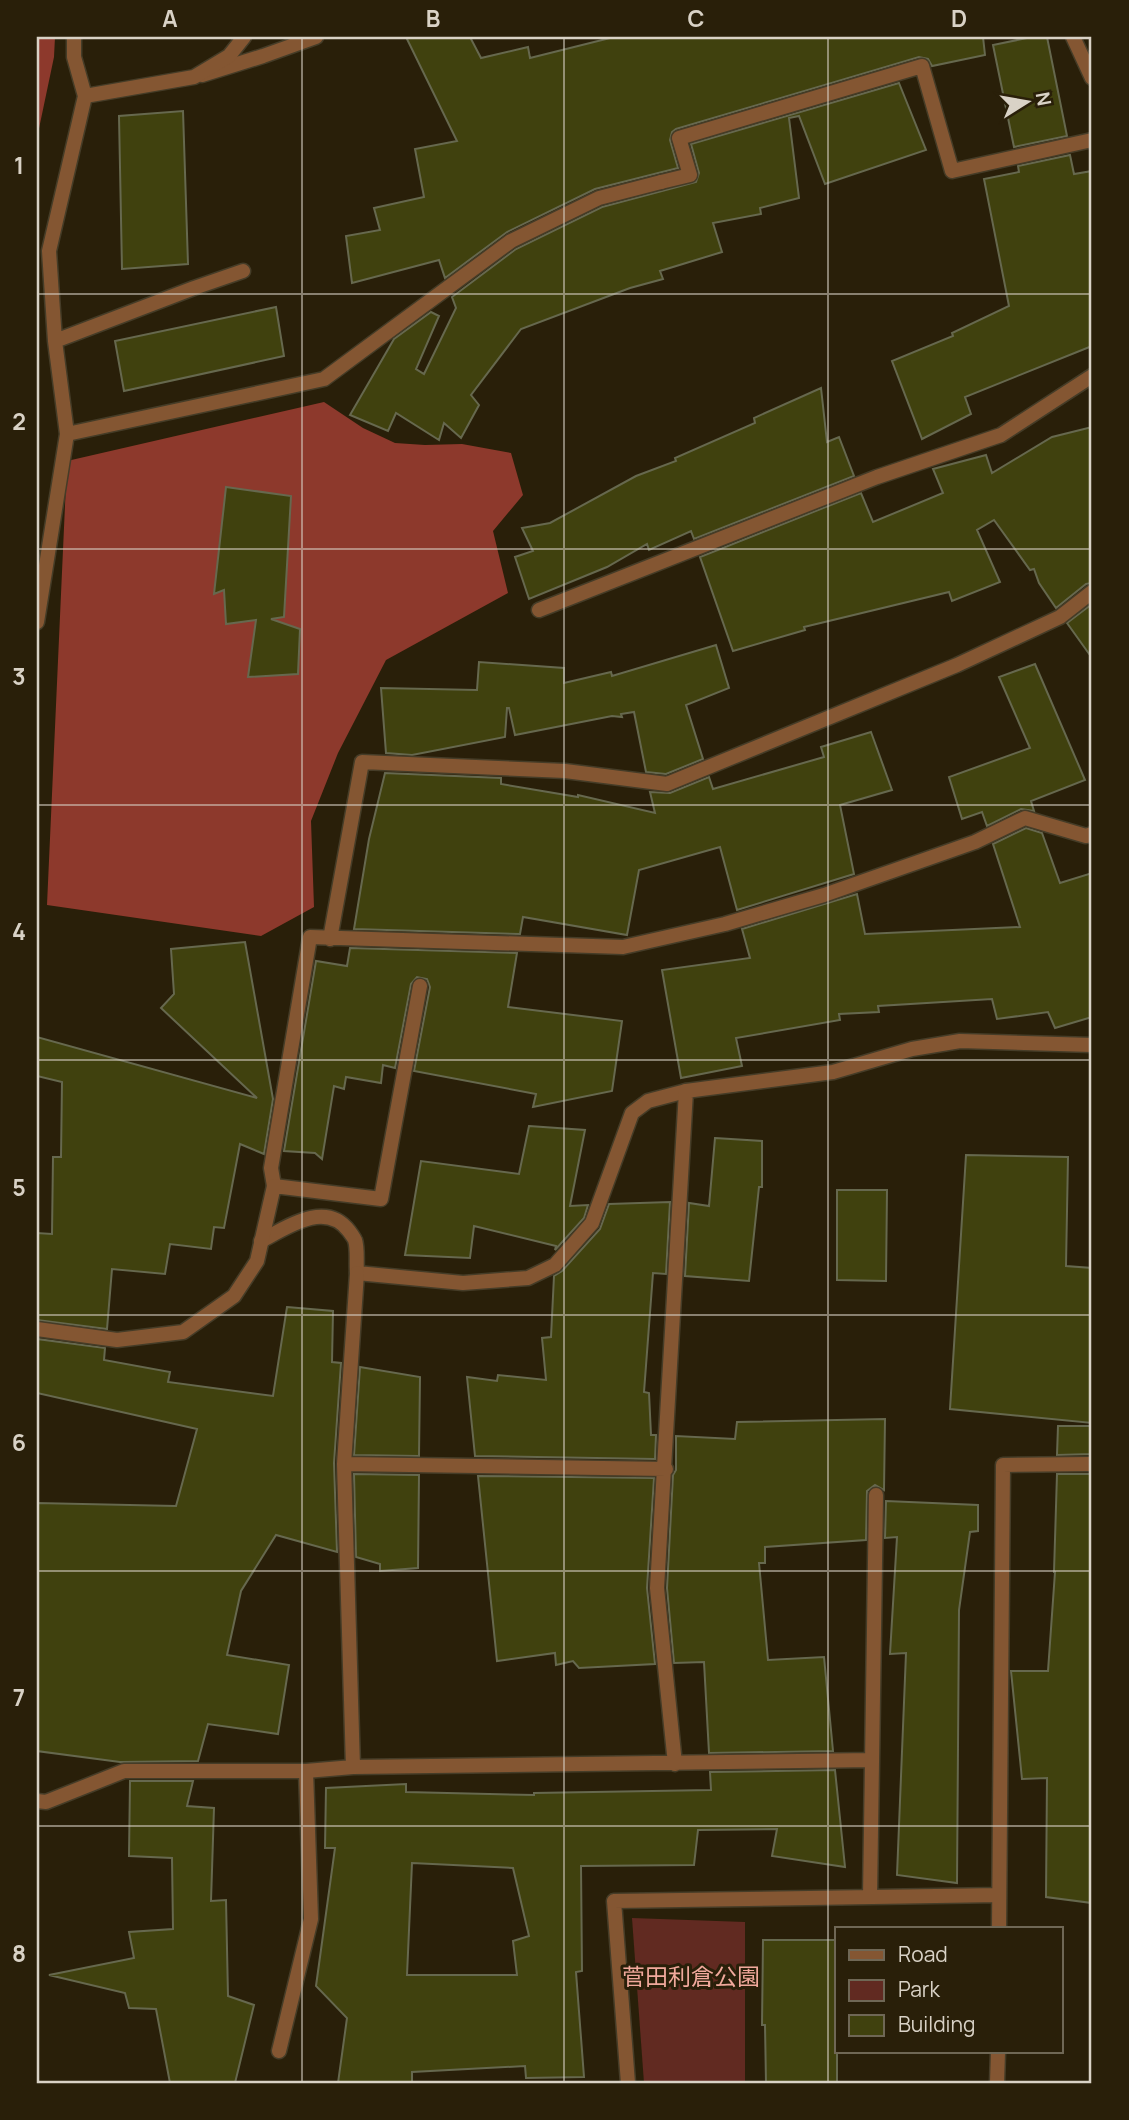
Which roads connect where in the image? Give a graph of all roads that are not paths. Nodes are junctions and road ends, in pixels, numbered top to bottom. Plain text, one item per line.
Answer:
1 (74, 37) edge
2 (244, 37) edge
3 (316, 37) edge
4 (1073, 37) edge
5 (194, 77) junction
6 (1092, 78) edge
7 (85, 96) junction
8 (1092, 140) edge
9 (243, 271) dead end
10 (54, 341) junction
11 (1092, 376) edge
12 (67, 434) junction
13 (1092, 593) edge
14 (539, 610) dead end
15 (37, 622) edge
16 (1092, 834) edge
17 (330, 939) junction
18 (420, 986) dead end
19 (1092, 1045) edge
20 (686, 1091) junction
21 (274, 1186) junction
22 (261, 1241) junction
23 (357, 1273) junction
24 (37, 1328) edge
25 (344, 1464) junction
26 (1092, 1464) edge
27 (666, 1469) junction
28 (876, 1494) dead end
29 (872, 1760) junction
30 (675, 1764) junction
31 (352, 1767) junction
32 (306, 1771) junction
33 (37, 1801) edge
34 (999, 1895) junction
35 (870, 1897) junction
36 (999, 1927) edge
37 (279, 2051) dead end
38 (998, 2054) edge
39 (628, 2083) edge
40 (997, 2083) edge

1 - 7 street
2 - 5 street
3 - 5 street
4 - 6 street
5 - 7 street
7 - 10 street
8 - 12 street
9 - 10 street
10 - 12 street
11 - 14 street
12 - 15 street
13 - 17 street
16 - 17 street
17 - 21 street
18 - 21 street
19 - 20 street
20 - 23 street
20 - 27 street
21 - 22 street
22 - 23 street
22 - 24 street
23 - 25 street
25 - 27 street
25 - 31 street
26 - 34 street
27 - 30 street
28 - 29 street
29 - 30 street
29 - 35 street
30 - 31 street
31 - 32 street
32 - 33 street
32 - 37 street
34 - 35 street
34 - 36 street
35 - 39 street
38 - 40 street

